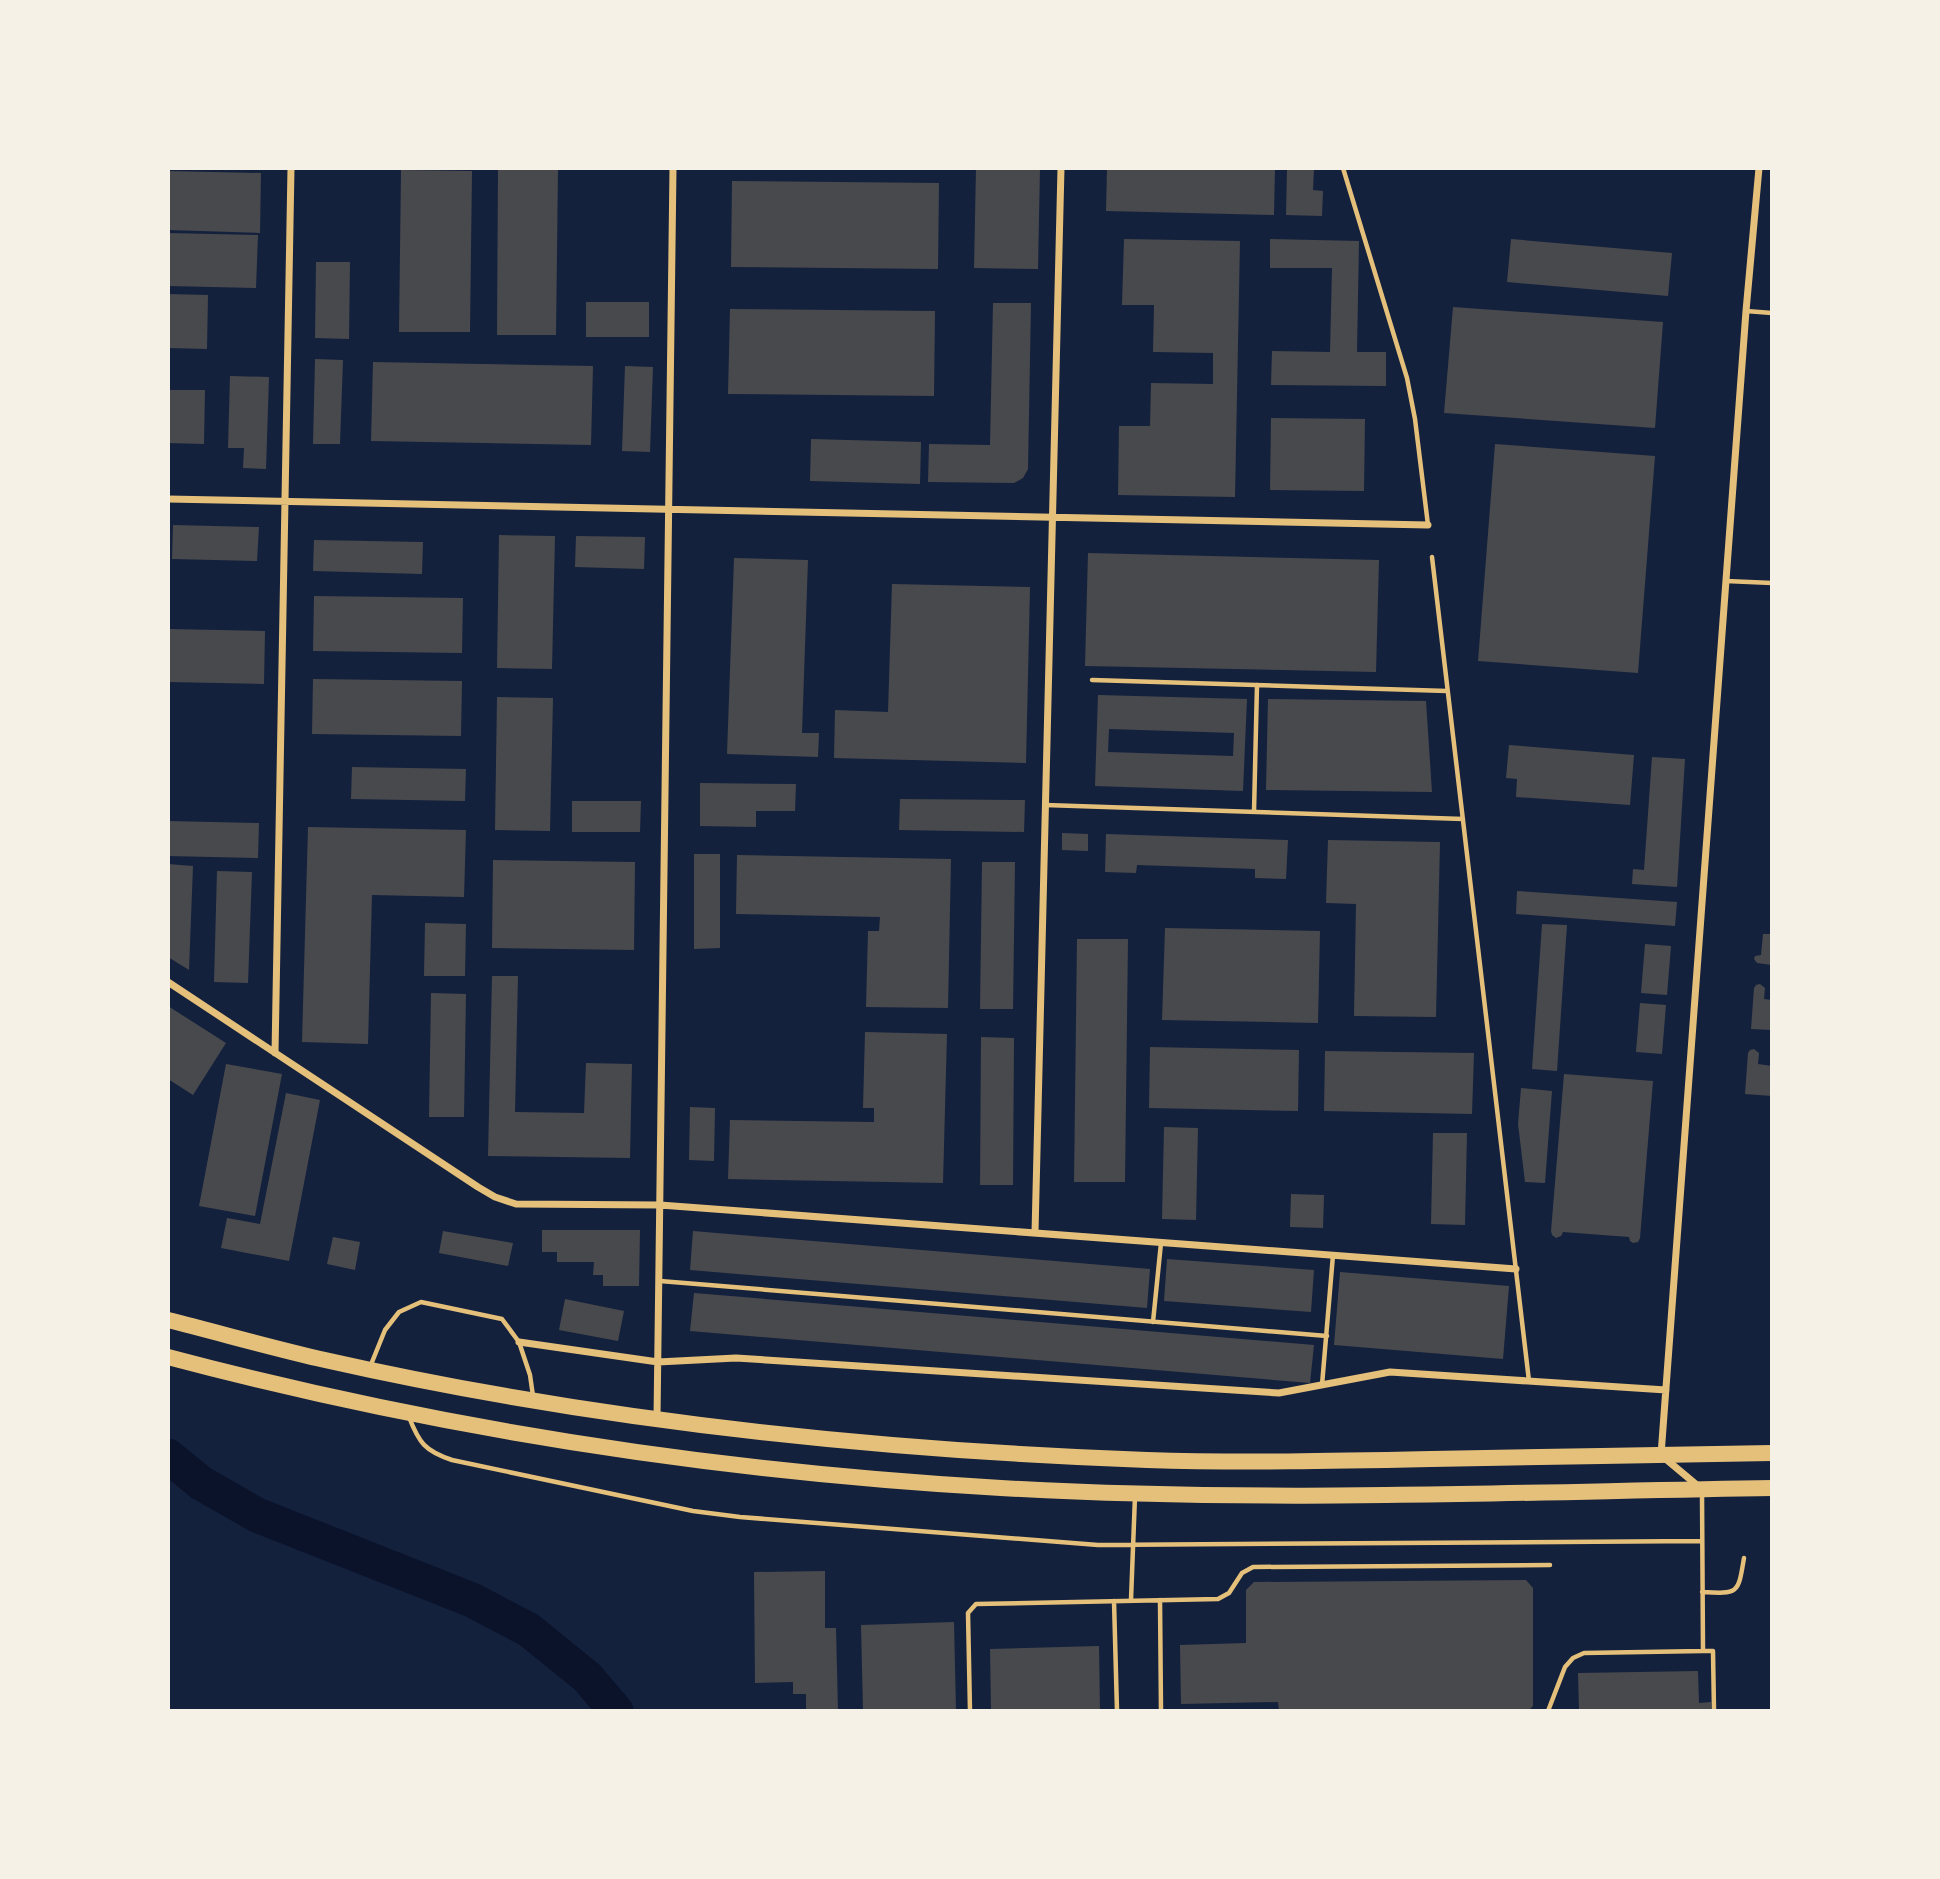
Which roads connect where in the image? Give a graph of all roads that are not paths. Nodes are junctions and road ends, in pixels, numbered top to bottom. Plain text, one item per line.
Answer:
1 (291, 168) edge
2 (673, 168) edge
3 (1061, 168) edge
4 (1343, 168) edge
5 (1759, 168) edge
6 (1746, 311) junction
7 (1772, 313) edge
8 (168, 499) edge
9 (285, 501) junction
10 (669, 509) junction
11 (1052, 517) junction
12 (1428, 525) joint
13 (1432, 557) dead end
14 (1726, 581) junction
15 (1772, 583) edge
16 (1092, 680) dead end
17 (1257, 685) junction
18 (1447, 691) junction
19 (1045, 805) junction
20 (1254, 812) junction
21 (1462, 818) junction
22 (168, 982) edge
23 (275, 1053) junction
24 (660, 1205) junction
25 (1035, 1233) junction
26 (1161, 1242) junction
27 (1333, 1255) junction
28 (1516, 1269) junction
29 (660, 1281) junction
30 (175, 1322) edge
31 (1153, 1322) junction
32 (1326, 1336) junction
33 (519, 1342) junction
34 (168, 1357) edge
35 (658, 1362) junction
36 (369, 1369) junction
37 (1529, 1381) junction
38 (1322, 1385) junction
39 (1666, 1390) junction
40 (534, 1400) junction
41 (407, 1412) junction
42 (657, 1419) junction
43 (1772, 1452) edge
44 (1661, 1455) junction
45 (1772, 1488) edge
46 (1702, 1489) junction
47 (1135, 1493) junction
48 (1702, 1541) junction
49 (1133, 1545) junction
50 (1744, 1558) dead end
51 (1550, 1565) dead end
52 (1702, 1592) junction
53 (1131, 1600) junction
54 (1160, 1600) junction
55 (1114, 1601) junction
56 (1703, 1651) junction
57 (970, 1711) edge
58 (1116, 1711) edge
59 (1161, 1711) edge
60 (1548, 1711) edge
61 (1714, 1711) edge

1 - 9 street
2 - 10 street
3 - 11 street
4 - 12 lane
5 - 6 street
6 - 7 lane
6 - 14 street
8 - 9 street
9 - 10 street
9 - 23 street
10 - 11 street
10 - 24 street
11 - 12 street
11 - 19 street
13 - 18 lane
14 - 15 lane
14 - 39 street
16 - 17 lane
17 - 18 lane
17 - 20 lane
18 - 21 lane
19 - 20 lane
19 - 25 street
20 - 21 lane
21 - 28 lane
22 - 23 street
23 - 24 street
24 - 25 street
24 - 29 street
25 - 26 street
26 - 27 street
26 - 31 lane
27 - 28 street
27 - 32 lane
28 - 37 lane
29 - 31 lane
29 - 35 street
30 - 36 highway
31 - 32 lane
32 - 38 lane
33 - 35 street
33 - 36 lane
33 - 40 lane
34 - 41 highway
35 - 38 street
35 - 42 street
36 - 40 highway
37 - 38 street
37 - 39 street
39 - 44 street
40 - 42 highway
41 - 47 highway
41 - 49 lane
42 - 44 highway
43 - 44 highway
44 - 46 street
45 - 46 highway
46 - 47 highway
46 - 48 lane
47 - 49 lane
48 - 49 lane
48 - 52 lane
49 - 53 lane
50 - 52 lane
51 - 54 lane
52 - 56 lane
53 - 54 lane
53 - 55 lane
54 - 59 lane
55 - 57 lane
55 - 58 lane
56 - 60 lane
56 - 61 lane

